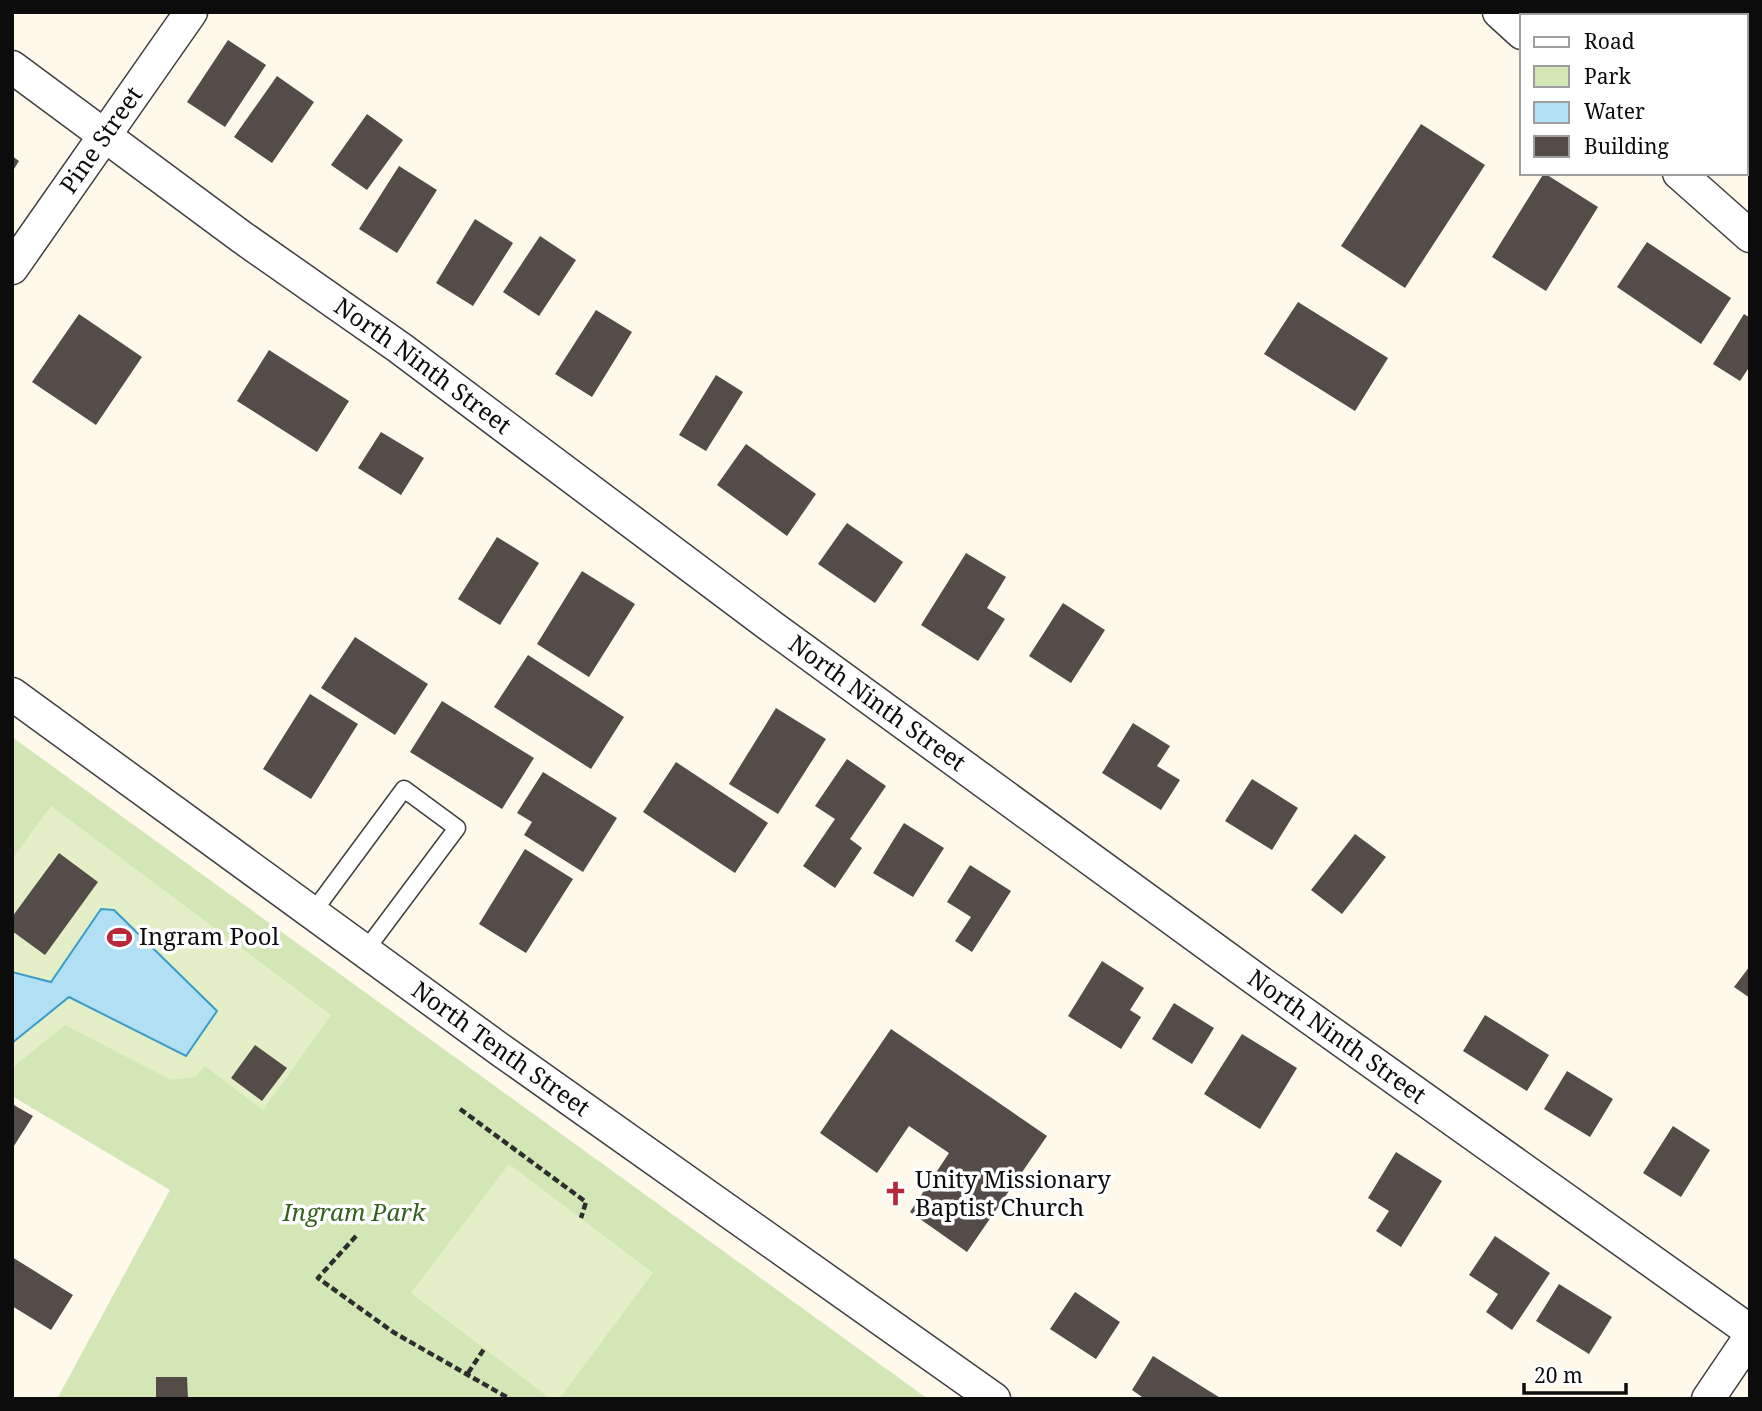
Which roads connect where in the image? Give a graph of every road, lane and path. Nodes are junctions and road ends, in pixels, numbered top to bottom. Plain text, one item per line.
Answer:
1 (191, 12) edge
2 (1499, 12) edge
3 (1520, 31) edge
4 (12, 67) edge
5 (106, 135) junction
6 (1681, 175) edge
7 (1750, 236) edge
8 (12, 268) edge
9 (12, 694) edge
10 (313, 912) junction
11 (365, 951) junction
12 (460, 1109) dead end
13 (581, 1218) dead end
14 (356, 1236) dead end
15 (1750, 1331) edge
16 (1750, 1337) edge
17 (484, 1349) dead end
18 (467, 1373) junction
19 (510, 1399) edge
20 (994, 1399) edge
21 (1709, 1399) edge

1 - 5 street, Pine Street
2 - 3 street
4 - 5 street, North Ninth Street
5 - 8 street, Pine Street
5 - 15 street, North Ninth Street
6 - 7 street
9 - 10 street, North Tenth Street
10 - 11 street, North Tenth Street
10 - 11 lane
11 - 20 street, North Tenth Street
12 - 13 path
14 - 18 path
16 - 21 street
17 - 18 path
18 - 19 path

